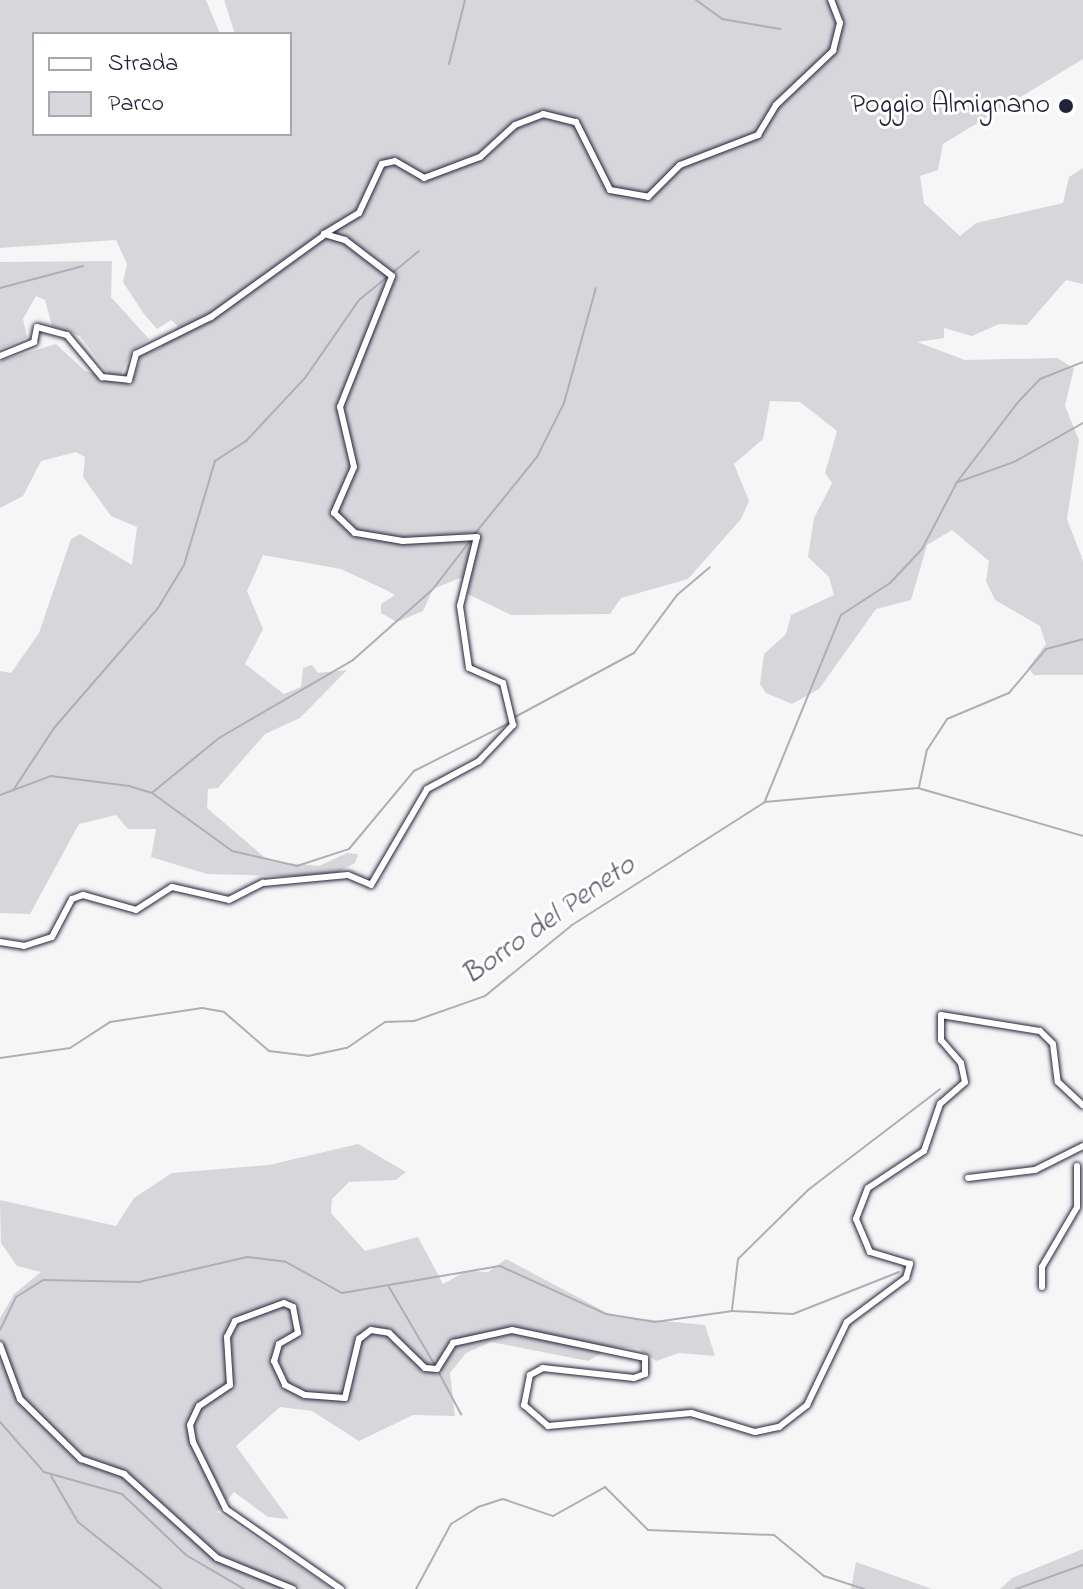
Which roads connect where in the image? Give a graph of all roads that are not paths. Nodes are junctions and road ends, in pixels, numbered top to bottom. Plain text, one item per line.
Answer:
1 (831, 0) edge
2 (323, 236) junction
3 (0, 356) edge
4 (0, 942) edge
5 (1083, 1105) edge
6 (1083, 1146) edge
7 (1076, 1154) junction
8 (1080, 1168) edge
9 (968, 1178) dead end
10 (1042, 1287) dead end
11 (0, 1345) edge
12 (293, 1589) edge
13 (341, 1589) edge

1 - 2 street
2 - 3 street
2 - 4 street
5 - 13 street
6 - 7 street
7 - 8 street
7 - 9 street
8 - 10 street
11 - 12 street

